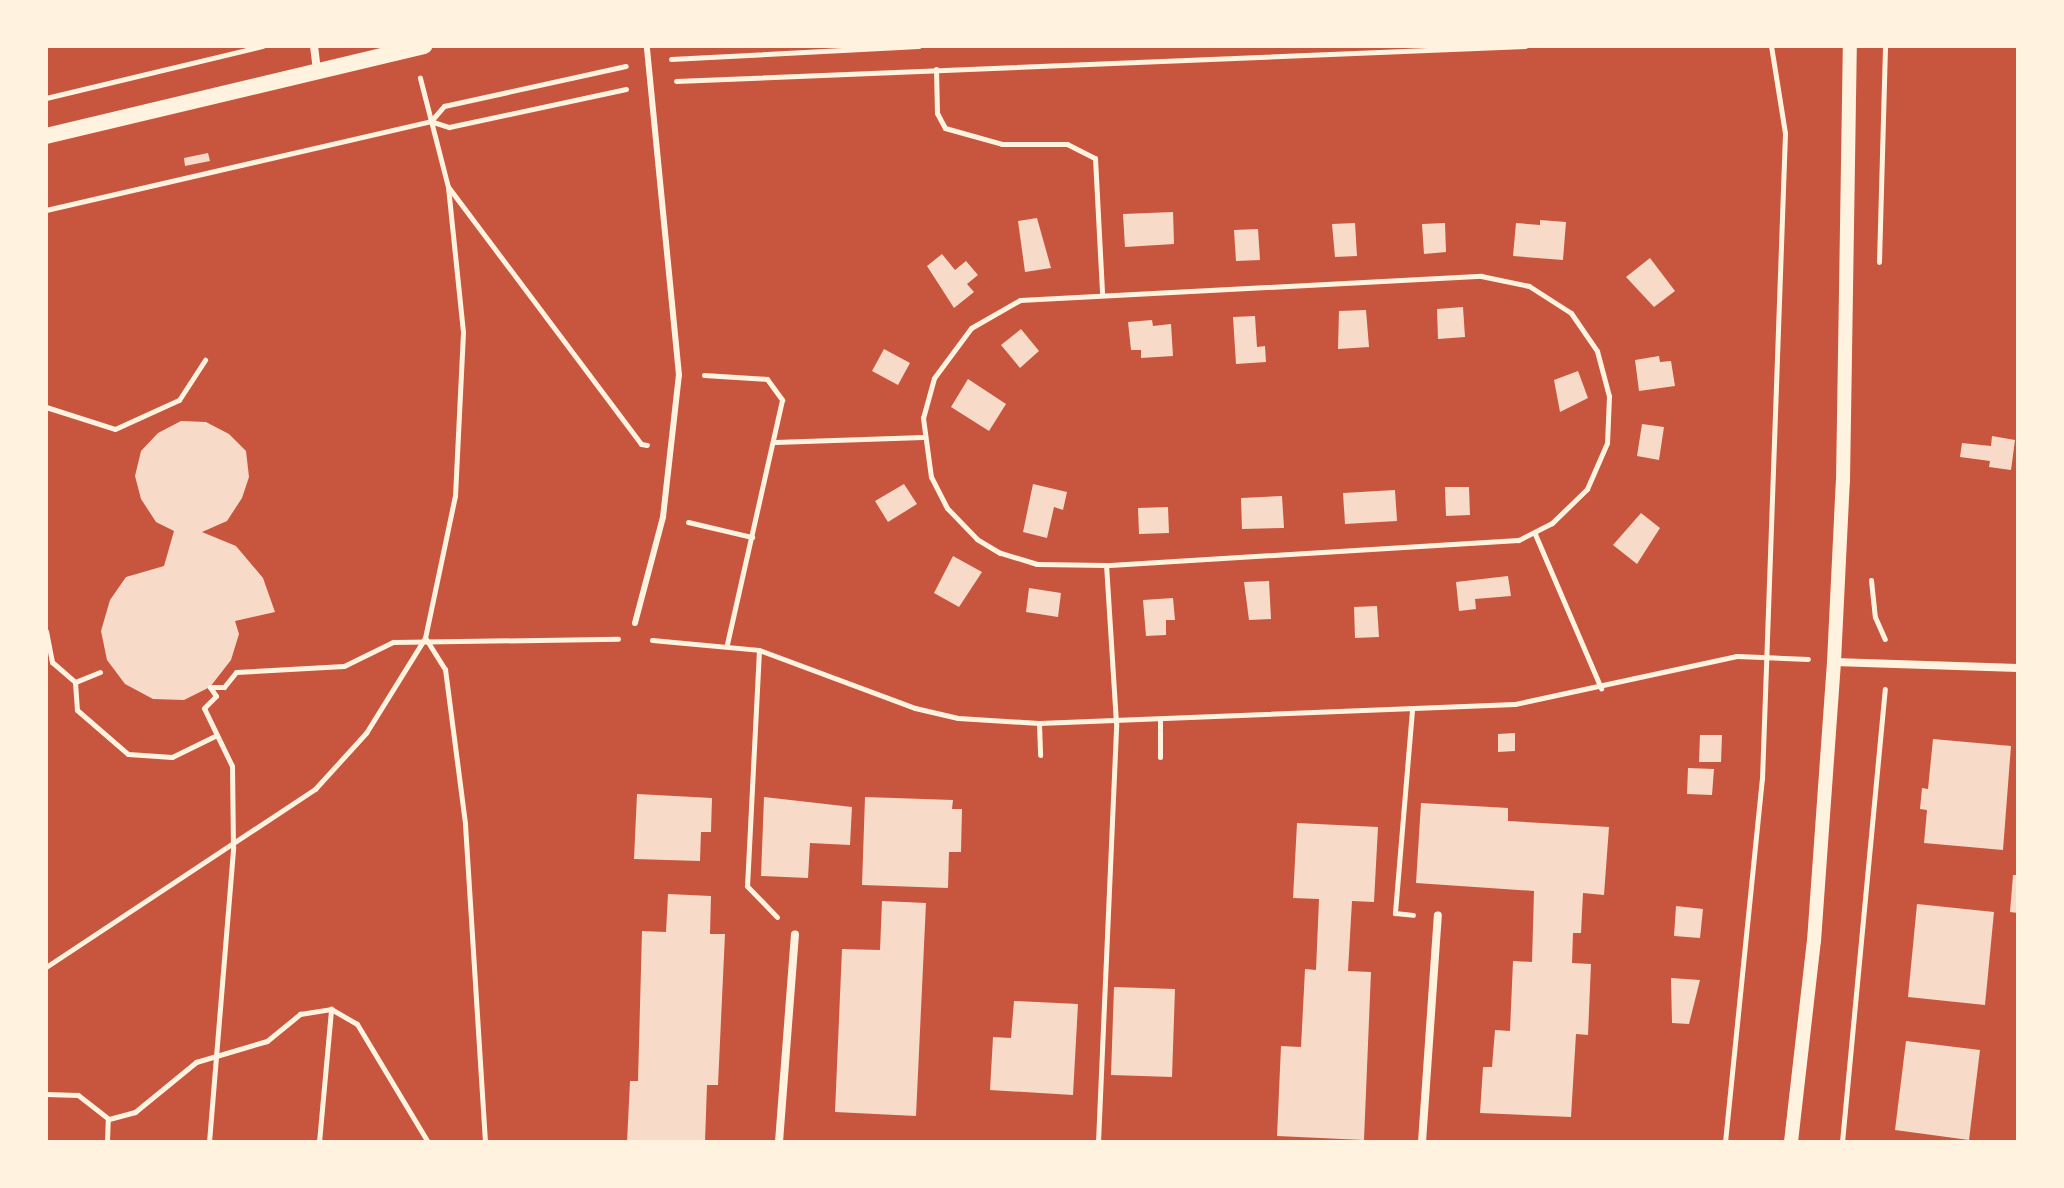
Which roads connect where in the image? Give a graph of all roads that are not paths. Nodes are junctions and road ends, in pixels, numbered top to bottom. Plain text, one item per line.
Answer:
1 (314, 46) edge
2 (647, 46) edge
3 (1850, 46) edge
4 (419, 47) edge
5 (317, 71) junction
6 (46, 136) edge
7 (635, 623) dead end
8 (1834, 662) junction
9 (2018, 668) edge
10 (1438, 916) road end
11 (795, 935) road end
12 (779, 1142) edge
13 (1422, 1142) edge
14 (1791, 1142) edge

1 - 5 street
2 - 7 lane
3 - 8 street
4 - 5 main road
5 - 6 main road
8 - 9 street
8 - 14 street
10 - 13 street
11 - 12 street

